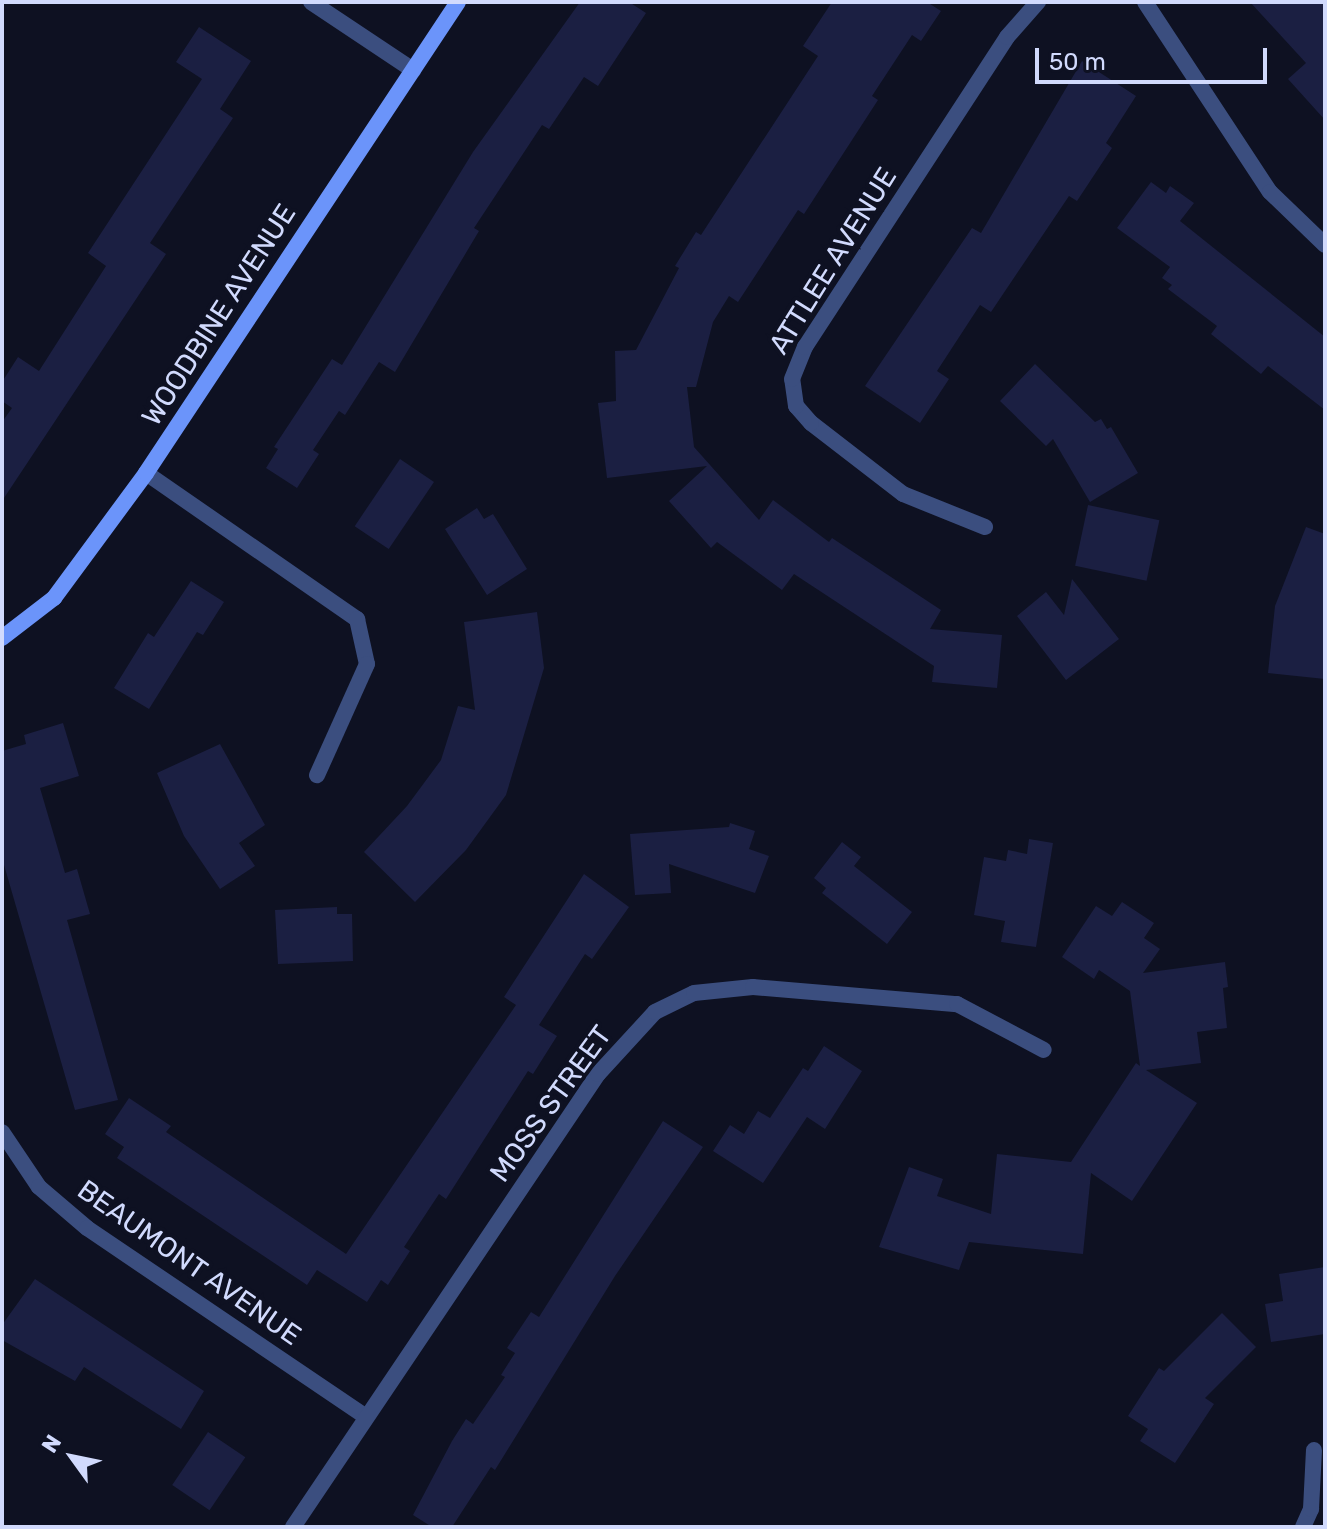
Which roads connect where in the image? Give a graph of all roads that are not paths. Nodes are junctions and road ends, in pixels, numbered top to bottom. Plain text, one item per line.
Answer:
1 (311, 2) edge
2 (458, 2) edge
3 (1038, 2) edge
4 (1145, 2) edge
5 (413, 70) junction
6 (1325, 245) edge
7 (146, 473) junction
8 (985, 527) dead end
9 (2, 638) edge
10 (317, 775) dead end
11 (1044, 1050) dead end
12 (2, 1132) edge
13 (366, 1417) junction
14 (1314, 1450) dead end
15 (293, 1527) edge
16 (1303, 1527) edge

1 - 5 street
2 - 5 street, WOODBINE AVENUE
3 - 8 street, ATTLEE AVENUE
4 - 6 street
5 - 7 street, WOODBINE AVENUE
7 - 9 street, WOODBINE AVENUE
7 - 10 street
11 - 13 street, MOSS STREET
12 - 13 street, BEAUMONT AVENUE
13 - 15 street, MOSS STREET
14 - 16 street

